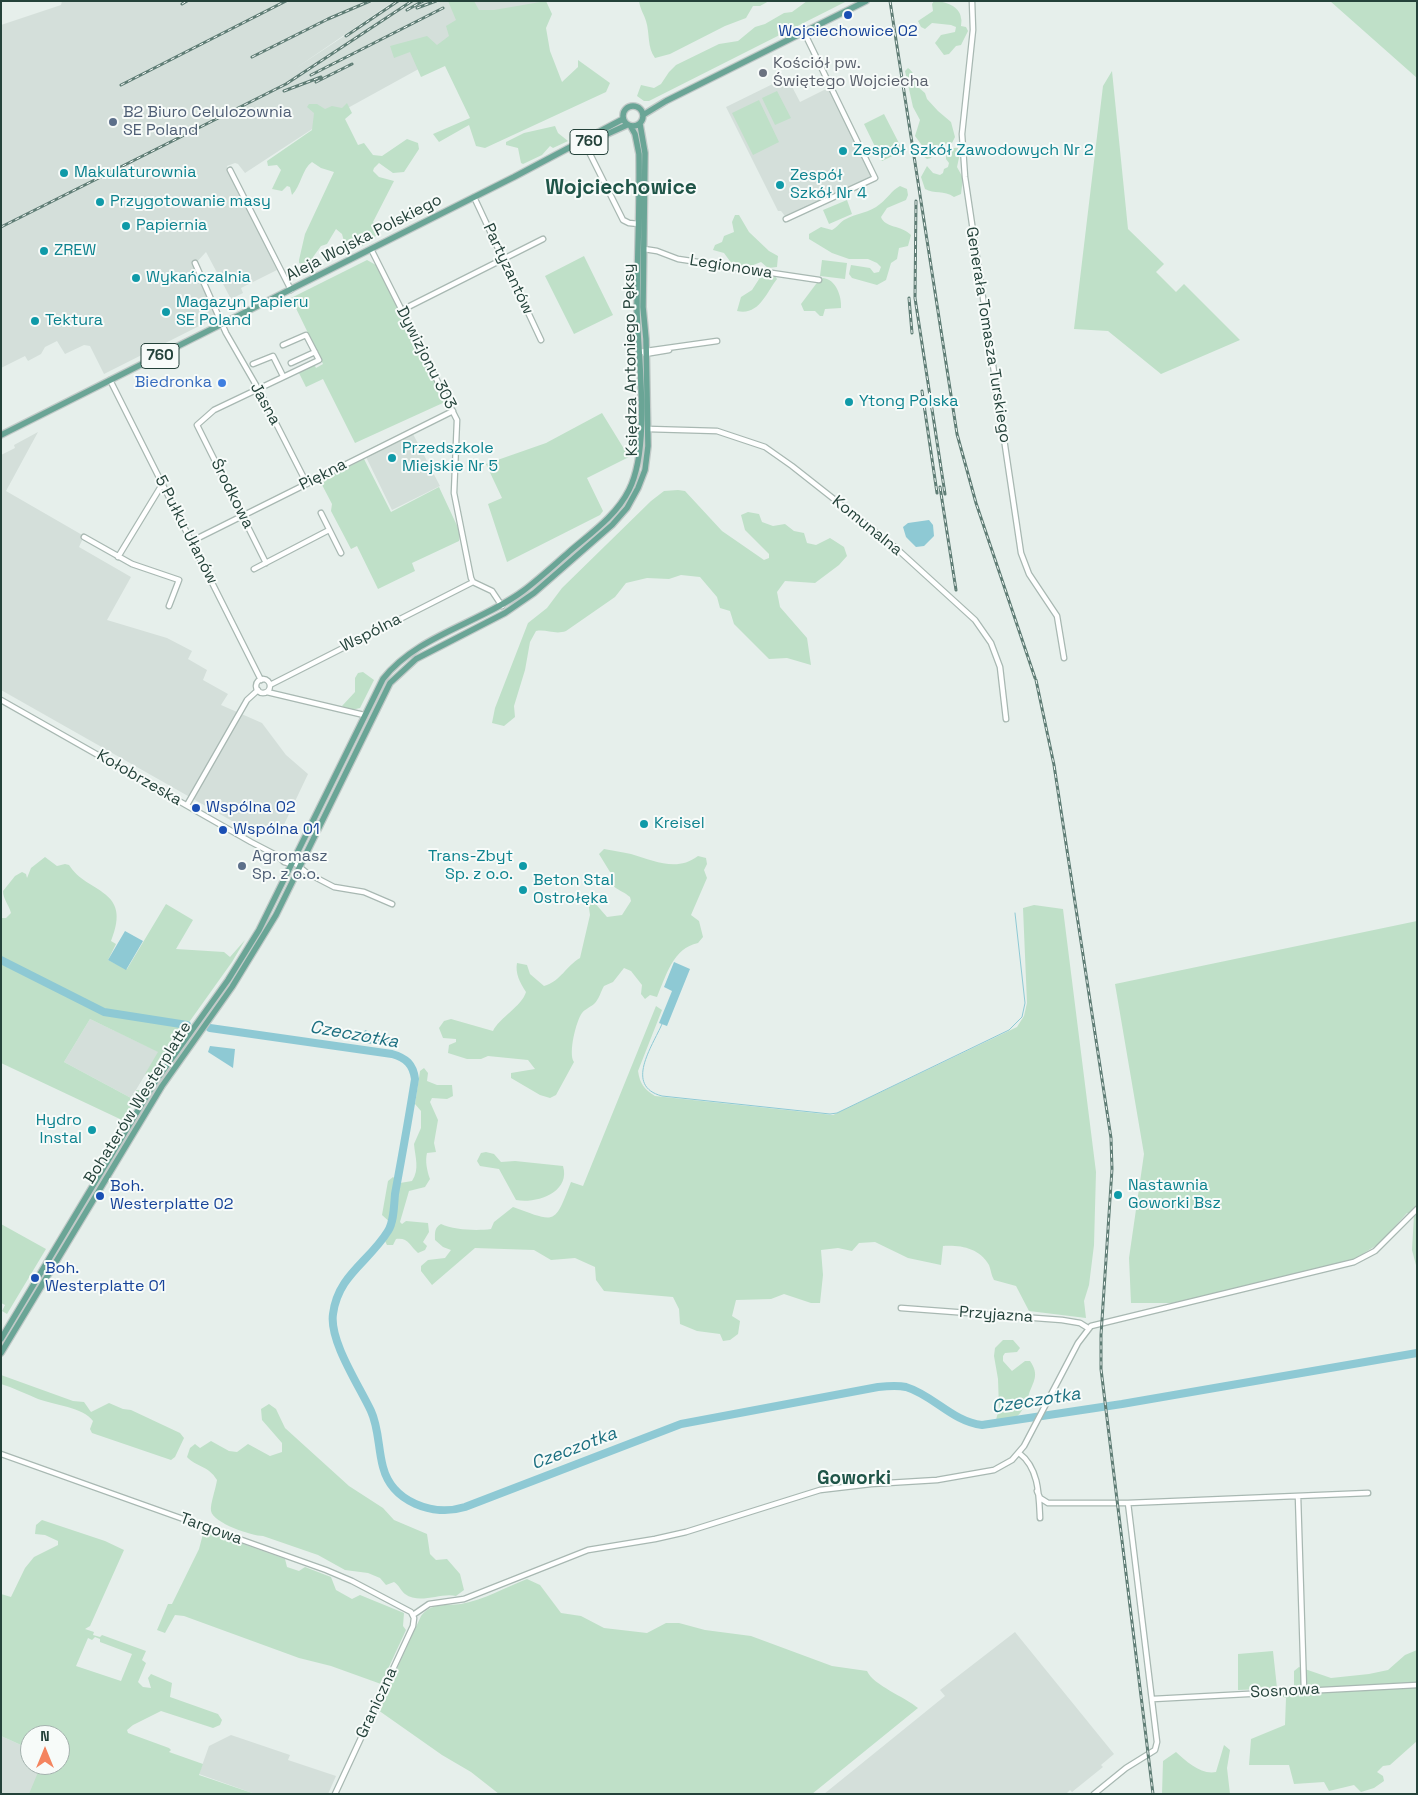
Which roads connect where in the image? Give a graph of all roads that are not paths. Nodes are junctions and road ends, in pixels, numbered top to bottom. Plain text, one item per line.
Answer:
1 (866, 1) edge
2 (972, 1) edge
3 (804, 32) junction
4 (642, 112) junction
5 (627, 123) junction
6 (640, 124) junction
7 (585, 144) junction
8 (551, 158) junction
9 (230, 170) dead end
10 (474, 198) junction
11 (786, 219) dead end
12 (639, 224) junction
13 (543, 240) dead end
14 (371, 249) junction
15 (644, 250) junction
16 (503, 258) junction
17 (195, 264) dead end
18 (819, 280) dead end
19 (291, 290) junction
20 (402, 310) junction
21 (223, 325) junction
22 (541, 340) dead end
23 (717, 342) dead end
24 (283, 345) dead end
25 (315, 352) junction
26 (638, 352) junction
27 (646, 352) junction
28 (291, 363) dead end
29 (253, 364) dead end
30 (283, 376) junction
31 (110, 380) junction
32 (256, 389) junction
33 (453, 411) junction
34 (648, 429) junction
35 (1, 436) edge
36 (163, 482) junction
37 (307, 484) junction
38 (320, 513) dead end
39 (243, 516) junction
40 (329, 530) junction
41 (84, 537) dead end
42 (192, 541) junction
43 (341, 553) dead end
44 (118, 557) junction
45 (266, 563) junction
46 (254, 570) dead end
47 (473, 582) junction
48 (169, 606) dead end
49 (502, 606) junction
50 (1064, 658) dead end
51 (261, 680) junction
52 (270, 685) junction
53 (258, 690) junction
54 (267, 692) junction
55 (1, 700) edge
56 (364, 715) junction
57 (1006, 719) dead end
58 (187, 805) junction
59 (293, 864) junction
60 (300, 869) junction
61 (392, 904) dead end
62 (1417, 1209) edge
63 (901, 1308) dead end
64 (1088, 1328) junction
65 (1, 1339) edge
66 (1, 1353) edge
67 (1019, 1453) junction
68 (3, 1455) edge
69 (1037, 1491) junction
70 (1368, 1493) dead end
71 (1298, 1496) junction
72 (1128, 1503) junction
73 (1040, 1518) dead end
74 (412, 1614) junction
75 (1417, 1684) edge
76 (1304, 1690) junction
77 (1153, 1699) junction
78 (336, 1794) edge
79 (1094, 1794) edge

1 - 3 main road, 760
2 - 50 street, Generała Tomasza Turskiego
3 - 4 main road, 760
3 - 11 street
4 - 5 main road, 760
4 - 6 main road
5 - 6 main road, 760
5 - 7 main road, Aleja Wojska Polskiego / 760
5 - 8 main road, Aleja Wojska Polskiego / 760
5 - 12 main road, Księdza Antoniego Pęksy
6 - 15 main road, Księdza Antoniego Pęksy
7 - 8 main road, Aleja Wojska Polskiego / 760
7 - 12 street
8 - 10 main road, Aleja Wojska Polskiego / 760
9 - 19 street
10 - 14 main road, Aleja Wojska Polskiego / 760
10 - 16 street, Partyzantów
12 - 26 main road, Księdza Antoniego Pęksy
13 - 16 street
14 - 19 main road, Aleja Wojska Polskiego / 760
14 - 20 street, Dywizjonu 303
15 - 18 street, Legionowa
15 - 27 main road, Księdza Antoniego Pęksy
16 - 20 street
16 - 22 street, Partyzantów
17 - 21 street, Jasna
19 - 21 main road, Aleja Wojska Polskiego / 760
20 - 33 street, Dywizjonu 303
21 - 31 main road, Aleja Wojska Polskiego / 760
21 - 32 street, Jasna
23 - 27 street
24 - 25 street
25 - 28 street
25 - 30 street
26 - 27 street
26 - 49 main road, Księdza Antoniego Pęksy
27 - 34 main road, Księdza Antoniego Pęksy
29 - 30 street
30 - 32 street
31 - 35 main road, Aleja Wojska Polskiego / 760
31 - 36 street, 5 Pułku Ułanów
32 - 37 street, Jasna
32 - 39 street, Środkowa
33 - 37 street, Piękna
33 - 47 street, Dywizjonu 303
34 - 57 street, Komunalna
34 - 60 main road, Księdza Antoniego Pęksy
36 - 42 street, 5 Pułku Ułanów
36 - 44 street
37 - 39 street, Piękna
38 - 40 street
39 - 42 street, Piękna
39 - 45 street, Środkowa
40 - 43 street
40 - 45 street
41 - 44 street
42 - 51 street, 5 Pułku Ułanów
44 - 48 street
45 - 46 street
47 - 49 street
47 - 52 street, Wspólna
49 - 56 main road, Księdza Antoniego Pęksy
51 - 52 street
51 - 53 street
52 - 54 street
53 - 54 street
53 - 58 street
54 - 56 street
55 - 58 street, Kołobrzeska
56 - 59 main road, Księdza Antoniego Pęksy
58 - 59 street, Kołobrzeska
59 - 60 street, Kołobrzeska
59 - 65 main road, Bohaterów Westerplatte
60 - 61 street, Kołobrzeska
60 - 66 main road, Bohaterów Westerplatte
62 - 64 street
63 - 64 street, Przyjazna
64 - 67 street
67 - 69 street
67 - 74 street
68 - 74 street, Targowa
69 - 72 street
69 - 73 street
70 - 71 street
71 - 72 street
71 - 76 street
72 - 77 street
74 - 78 street, Graniczna
75 - 76 street, Sosnowa
76 - 77 street, Sosnowa
77 - 79 street

